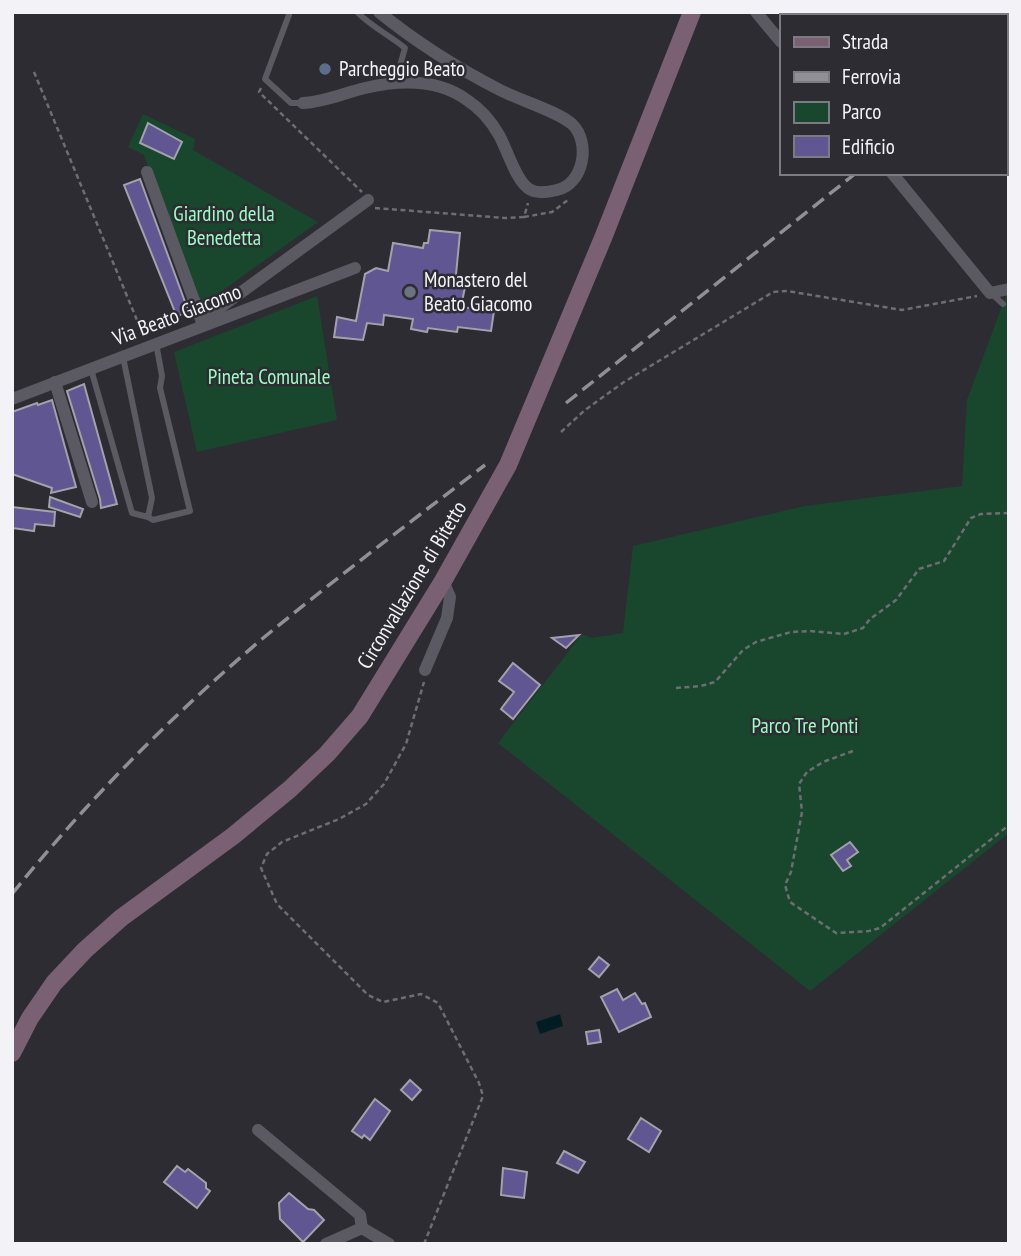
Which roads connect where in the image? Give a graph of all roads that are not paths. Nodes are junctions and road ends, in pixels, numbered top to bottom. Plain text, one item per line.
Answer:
1 (290, 12) edge
2 (358, 12) edge
3 (379, 12) edge
4 (756, 12) edge
5 (694, 17) edge
6 (780, 41) edge
7 (394, 84) junction
8 (303, 103) joint
9 (147, 172) dead end
10 (894, 175) edge
11 (372, 204) road end
12 (355, 268) dead end
13 (1009, 289) edge
14 (990, 293) junction
15 (1003, 304) dead end
16 (203, 325) junction
17 (152, 345) junction
18 (123, 356) junction
19 (91, 369) junction
20 (55, 382) junction
21 (14, 397) edge
22 (92, 502) dead end
23 (148, 517) junction
24 (443, 582) junction
25 (425, 670) road end
26 (12, 1054) edge
27 (258, 1130) dead end
28 (362, 1228) junction
29 (326, 1244) edge
30 (389, 1244) edge

1 - 8 lane
2 - 7 lane
3 - 7 street
4 - 6 street
5 - 24 main road, Circonvallazione di Bitetto
7 - 8 street
9 - 16 street
10 - 14 street
11 - 16 street
12 - 16 street, Via Beato Giacomo
13 - 14 street
14 - 15 lane
16 - 17 street, Via Beato Giacomo
17 - 18 street, Via Beato Giacomo
17 - 23 lane
18 - 19 street, Via Beato Giacomo
18 - 23 lane
19 - 20 street, Via Beato Giacomo
19 - 23 lane
20 - 21 street, Via Beato Giacomo
20 - 22 street
24 - 25 street
24 - 26 main road, Circonvallazione di Bitetto
27 - 28 street
28 - 29 street
28 - 30 street

